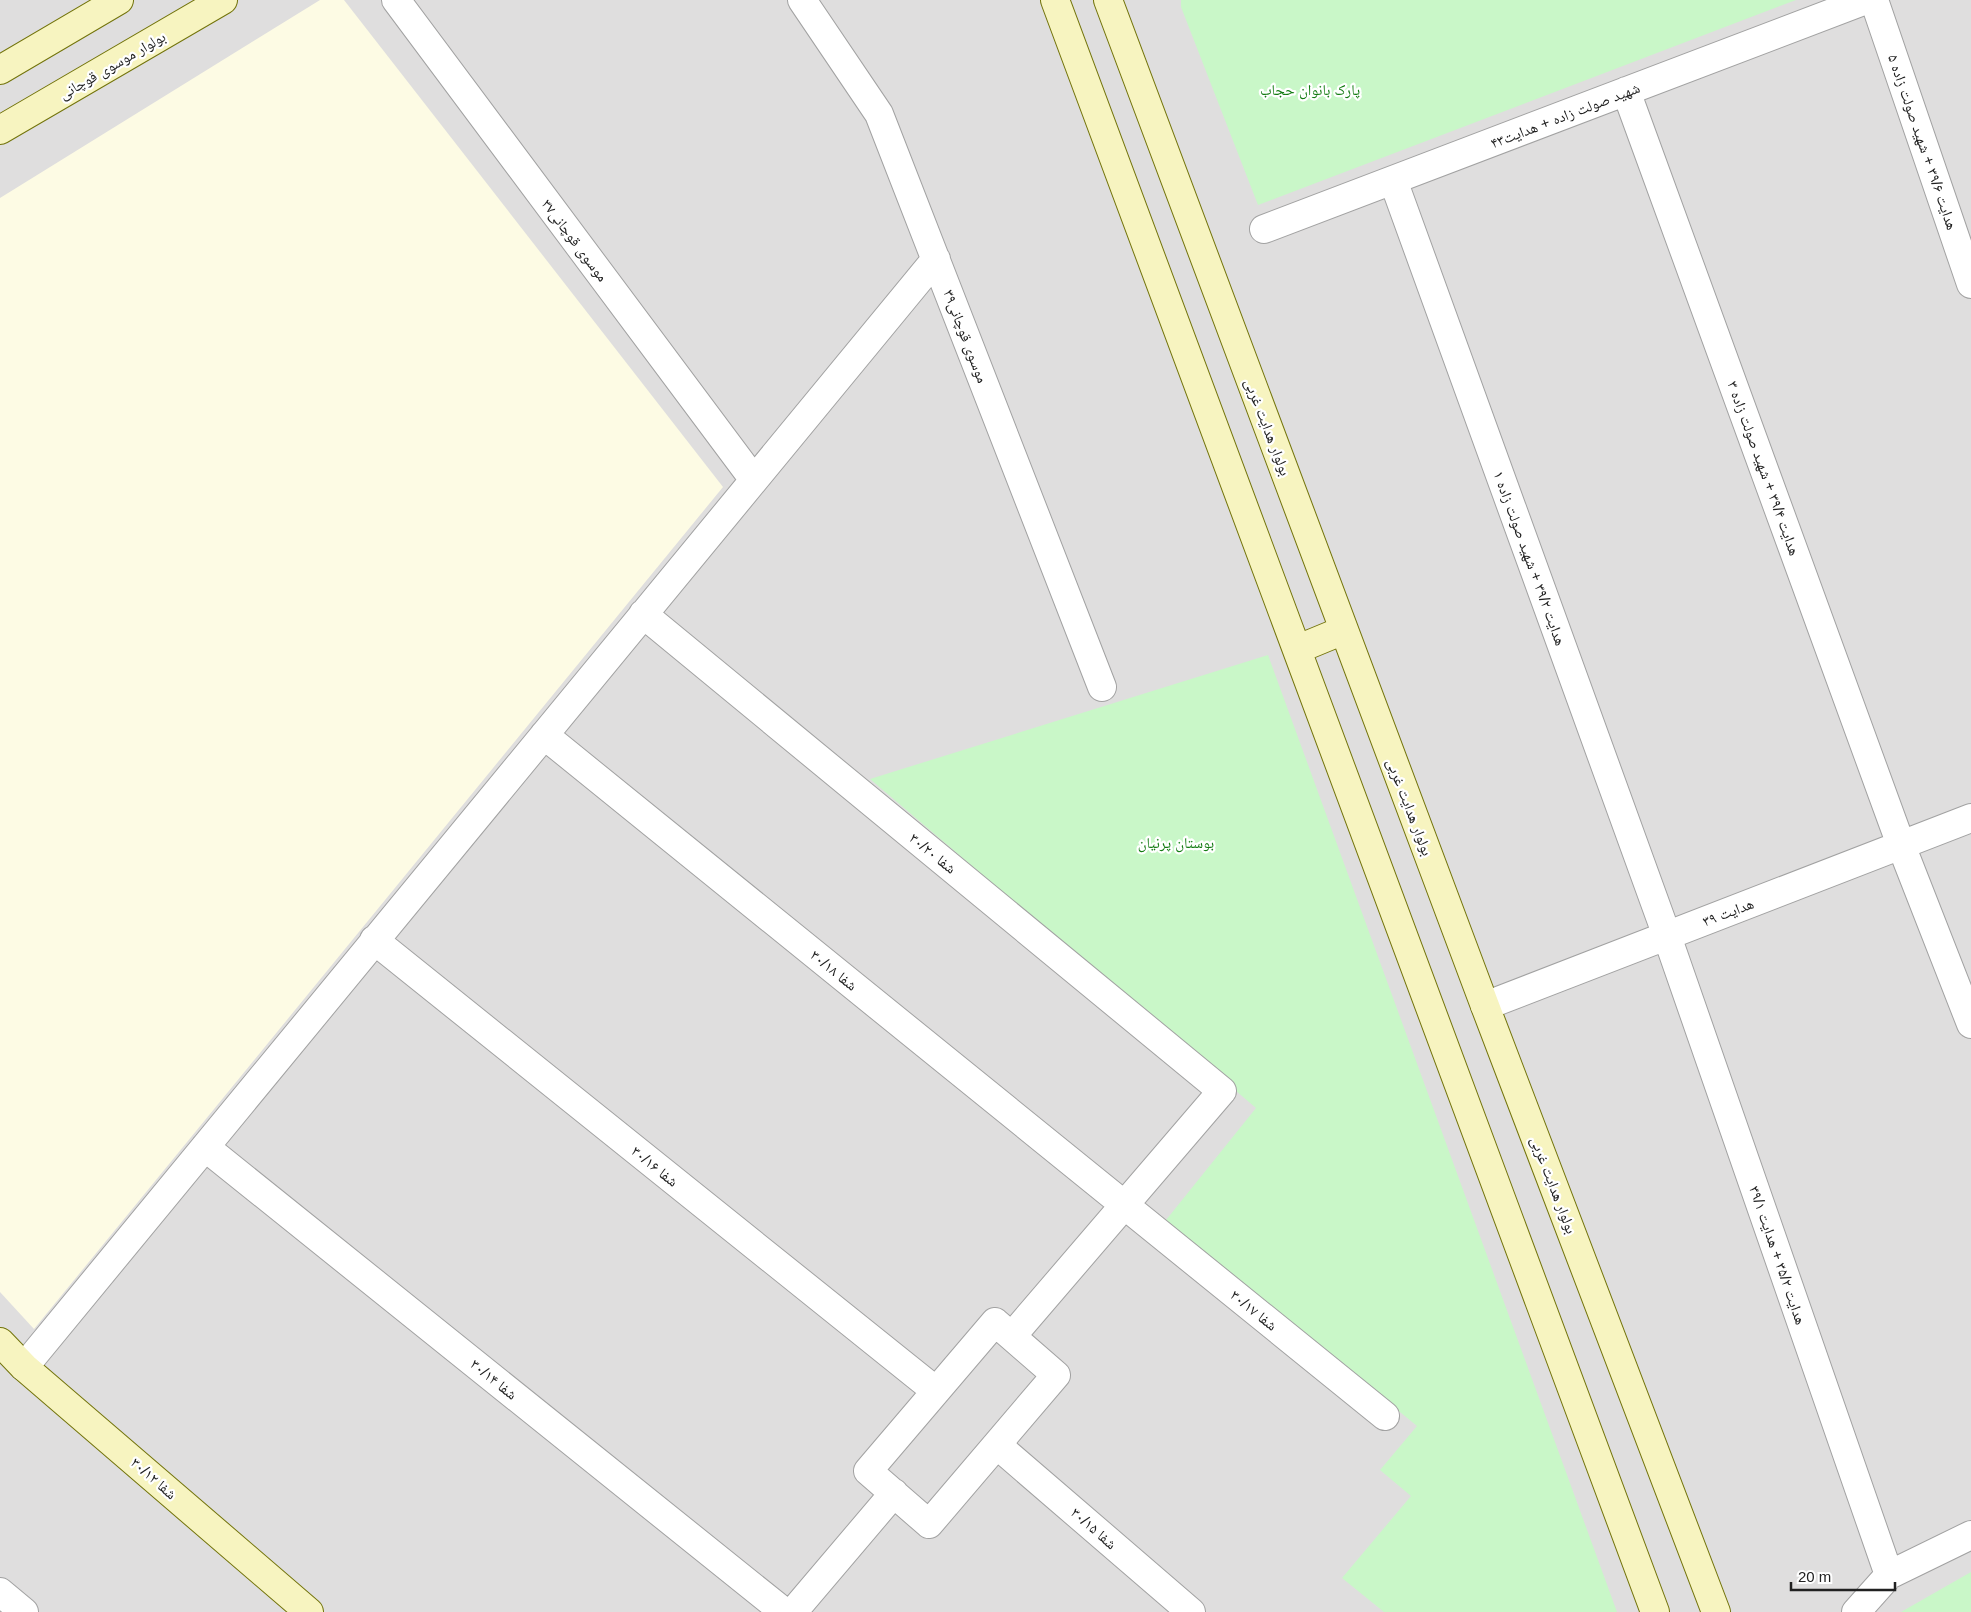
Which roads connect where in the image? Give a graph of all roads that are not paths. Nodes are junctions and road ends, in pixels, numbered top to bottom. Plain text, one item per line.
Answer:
1 (119, 0) edge
2 (223, 0) edge
3 (396, 0) edge
4 (802, 0) edge
5 (1055, 0) edge
6 (1108, 0) edge
7 (1866, 0) edge
8 (1874, 0) edge
9 (88, 8) edge
10 (0, 70) edge
11 (1626, 91) junction
12 (0, 130) edge
13 (1393, 180) junction
14 (1264, 229) dead end
15 (936, 259) junction
16 (1971, 284) edge
17 (754, 480) junction
18 (643, 614) junction
19 (1344, 630) junction
20 (1298, 649) junction
21 (1102, 687) dead end
22 (544, 735) junction
23 (1971, 818) edge
24 (1902, 845) junction
25 (1667, 936) junction
26 (374, 940) junction
27 (1485, 1006) junction
28 (1971, 1024) edge
29 (205, 1147) junction
30 (1124, 1205) junction
31 (1012, 1336) junction
32 (0, 1342) edge
33 (24, 1367) junction
34 (936, 1391) junction
35 (1385, 1416) dead end
36 (997, 1445) junction
37 (894, 1493) junction
38 (1971, 1535) edge
39 (1889, 1575) junction
40 (0, 1592) edge
41 (24, 1612) edge
42 (309, 1612) edge
43 (784, 1612) edge
44 (792, 1612) edge
45 (1191, 1612) edge
46 (1655, 1612) edge
47 (1716, 1612) edge
48 (1856, 1612) edge

1 - 9 main road
2 - 12 main road, بولوار موسوی قوچانی
3 - 17 street, موسوی قوچانی۳۷
4 - 15 street, موسوی قوچانی۳۹
5 - 20 main road
6 - 19 main road, بولوار هدایت غربی
7 - 11 street, شهید صولت زاده + هدایت۴۳
8 - 16 street, هدایت ۳۹/۶ + شهید صولت زاده ۵
9 - 10 main road
11 - 13 street, شهید صولت زاده + هدایت۴۳
11 - 24 street, هدایت ۳۹/۴ + شهید صولت زاده ۳
13 - 14 street, شهید صولت زاده + هدایت۴۳
13 - 25 street, هدایت ۳۹/۲ + شهید صولت زاده ۱
15 - 17 street
15 - 21 street, موسوی قوچانی۳۹
17 - 18 street
18 - 22 street
18 - 30 street, شفا ۳۰/۲۰
19 - 20 main road
19 - 27 main road, بولوار هدایت غربی
20 - 46 main road
22 - 26 street
22 - 30 street, شفا ۳۰/۱۸
23 - 24 street, هدایت ۳۹
24 - 25 street, هدایت ۳۹
24 - 28 street, هدایت ۳۹/۴ + شهید صولت زاده ۳
25 - 27 street, هدایت ۳۹
25 - 39 street, هدایت ۳۵/۲ + هدایت ۳۹/۱
26 - 29 street
26 - 34 street, شفا ۳۰/۱۶
27 - 47 main road, بولوار هدایت غربی
29 - 33 street
29 - 43 street, شفا ۳۰/۱۴
30 - 31 street
30 - 35 street, شفا ۳۰/۱۷
31 - 34 street
31 - 36 street
32 - 33 main road, شفا ۳۰/۱۲
33 - 42 main road, شفا ۳۰/۱۲
34 - 37 street
36 - 37 street
36 - 45 street, شفا ۳۰/۱۵
37 - 44 street
38 - 39 street
39 - 48 street
40 - 41 street

